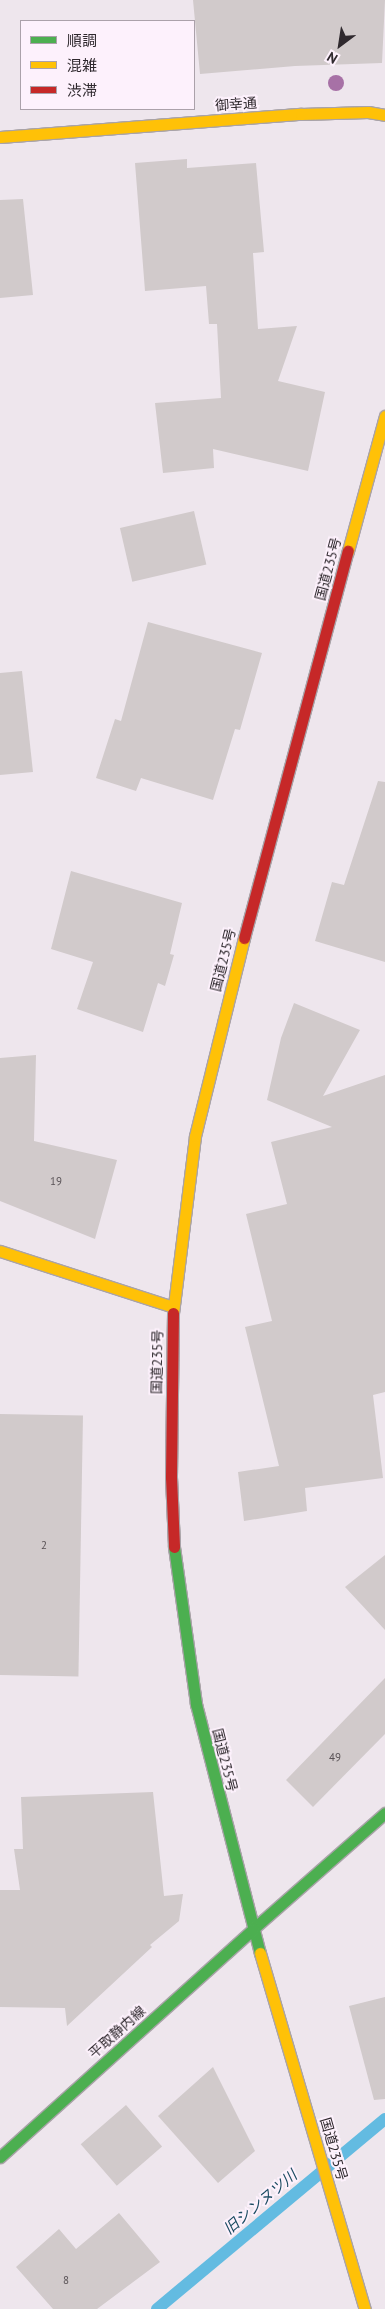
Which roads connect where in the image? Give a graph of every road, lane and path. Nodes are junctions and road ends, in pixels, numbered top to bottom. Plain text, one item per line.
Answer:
1 (385, 115) edge
2 (0, 137) edge
3 (385, 416) edge
4 (0, 1252) edge
5 (173, 1307) junction
6 (385, 1813) edge
7 (254, 1929) junction
8 (0, 2158) edge
9 (365, 2309) edge

1 - 2 main road, 御幸通
3 - 5 main road, 国道235号
4 - 5 main road
5 - 7 main road, 国道235号
6 - 7 main road, 平取静内線
7 - 8 main road, 平取静内線
7 - 9 main road, 国道235号

